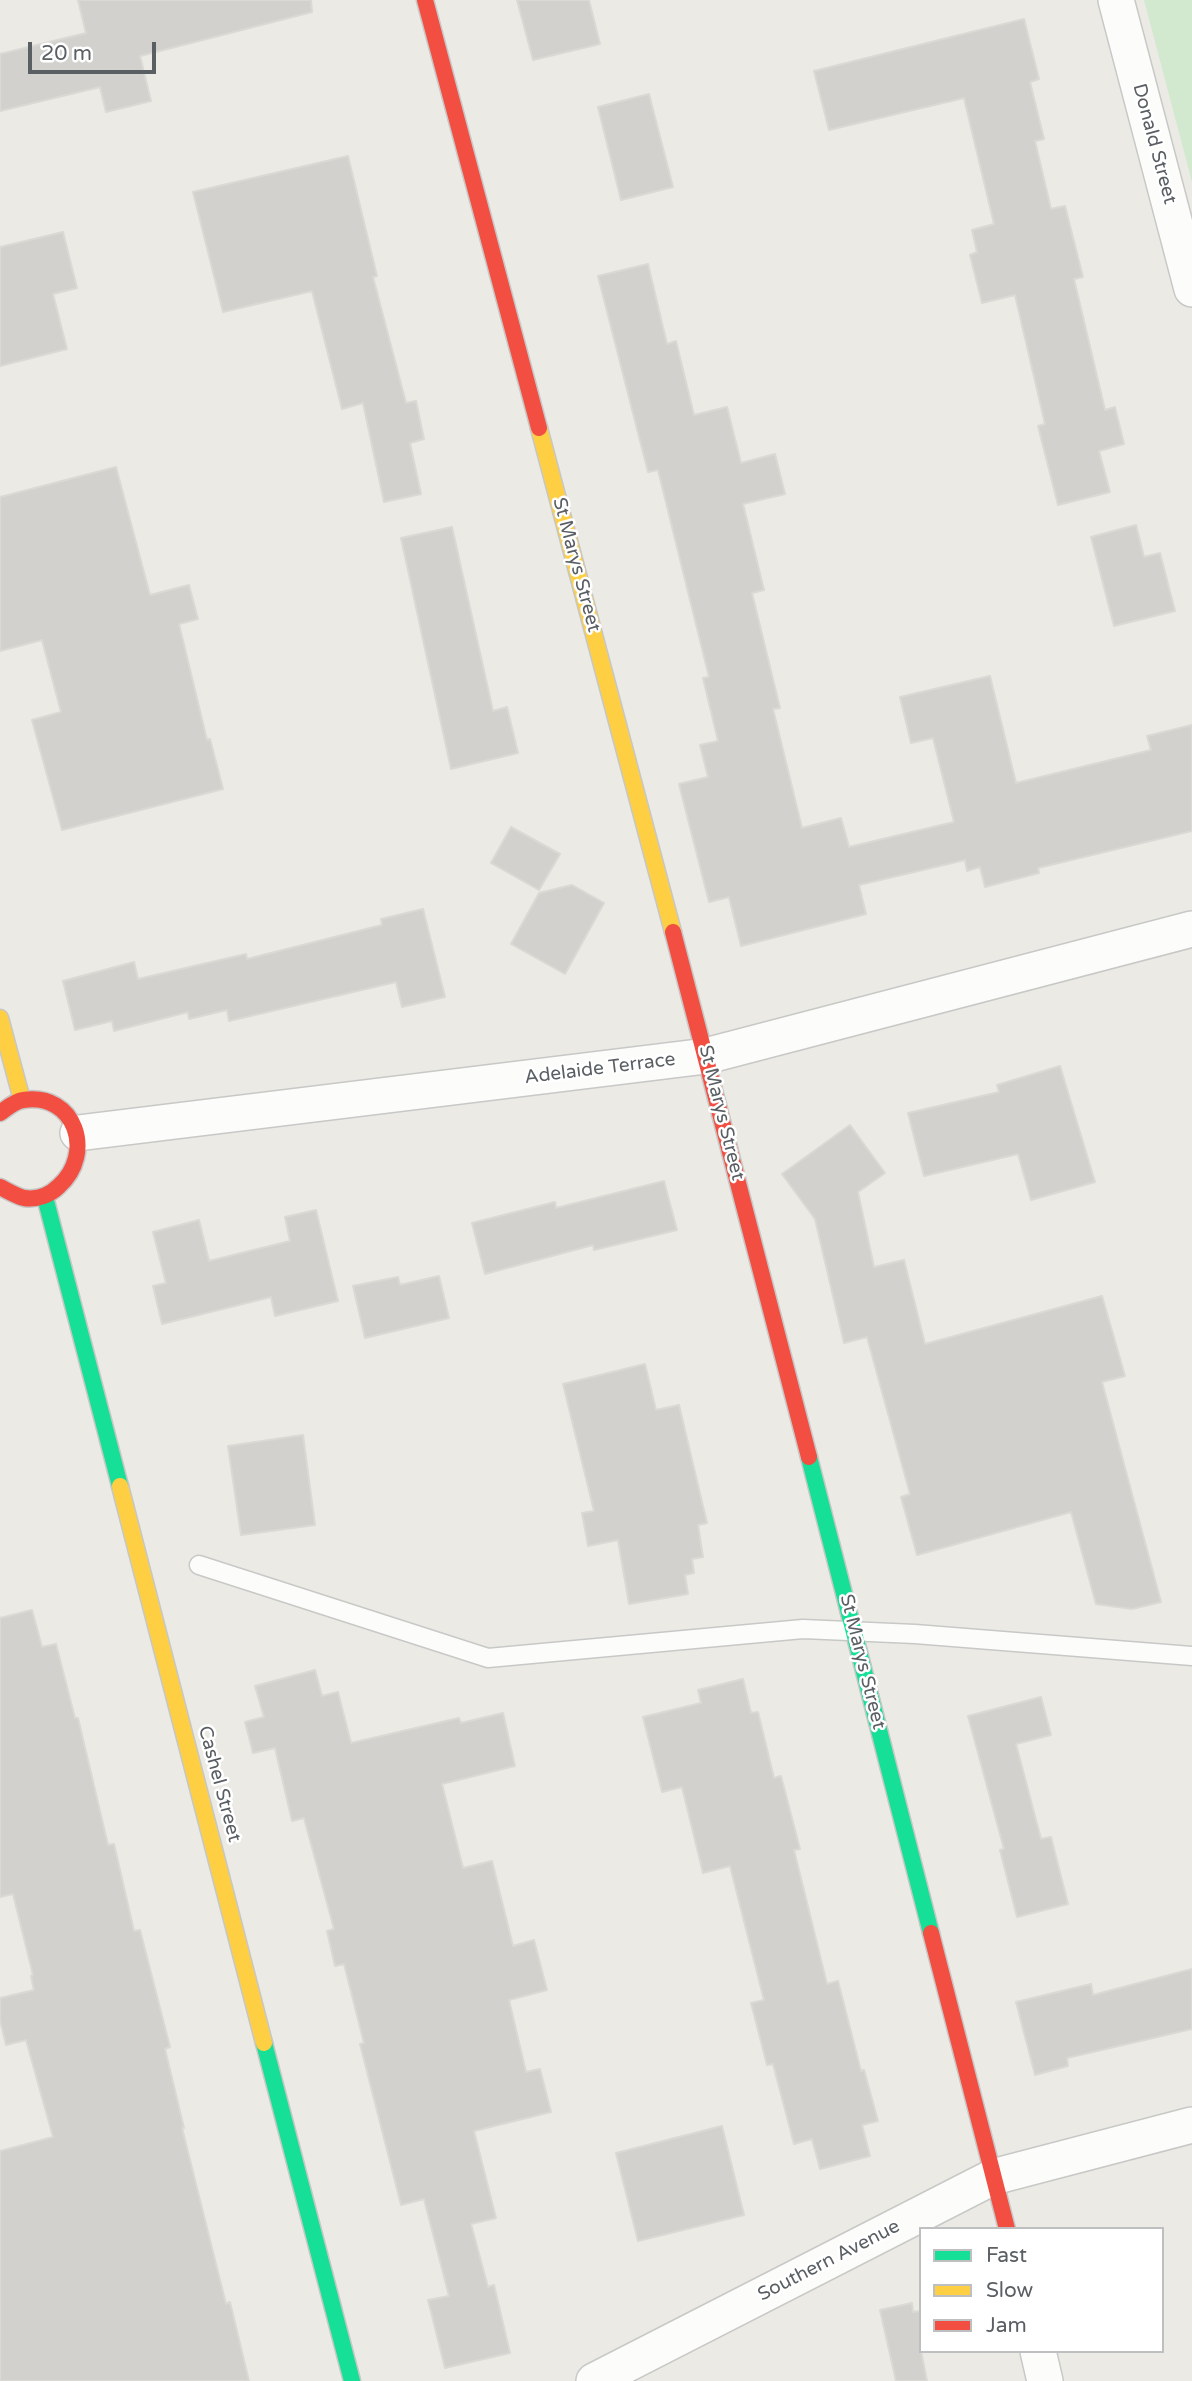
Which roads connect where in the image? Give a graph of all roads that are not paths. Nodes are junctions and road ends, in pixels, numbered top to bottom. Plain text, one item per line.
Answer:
1 (425, 0) edge
2 (1116, 0) edge
3 (1192, 289) edge
4 (1192, 929) edge
5 (0, 1018) edge
6 (706, 1056) junction
7 (22, 1100) junction
8 (0, 1113) edge
9 (78, 1133) junction
10 (0, 1187) edge
11 (45, 1197) junction
12 (199, 1565) dead end
13 (854, 1630) junction
14 (1192, 1656) edge
15 (1192, 2125) edge
16 (993, 2177) junction
17 (1006, 2227) edge
18 (1038, 2353) edge
19 (352, 2381) edge
20 (594, 2381) edge
21 (1045, 2381) edge

1 - 6 street, St Marys Street
2 - 3 street, Donald Street
4 - 6 street, Adelaide Terrace
5 - 7 street
6 - 9 street, Adelaide Terrace
6 - 13 street, St Marys Street
7 - 8 street
7 - 9 street
9 - 11 street
10 - 11 street
11 - 19 street, Cashel Street
12 - 13 lane
13 - 14 lane
13 - 16 street, St Marys Street
15 - 16 street, Southern Avenue
16 - 17 street, St Marys Street
16 - 20 street, Southern Avenue
18 - 21 street

